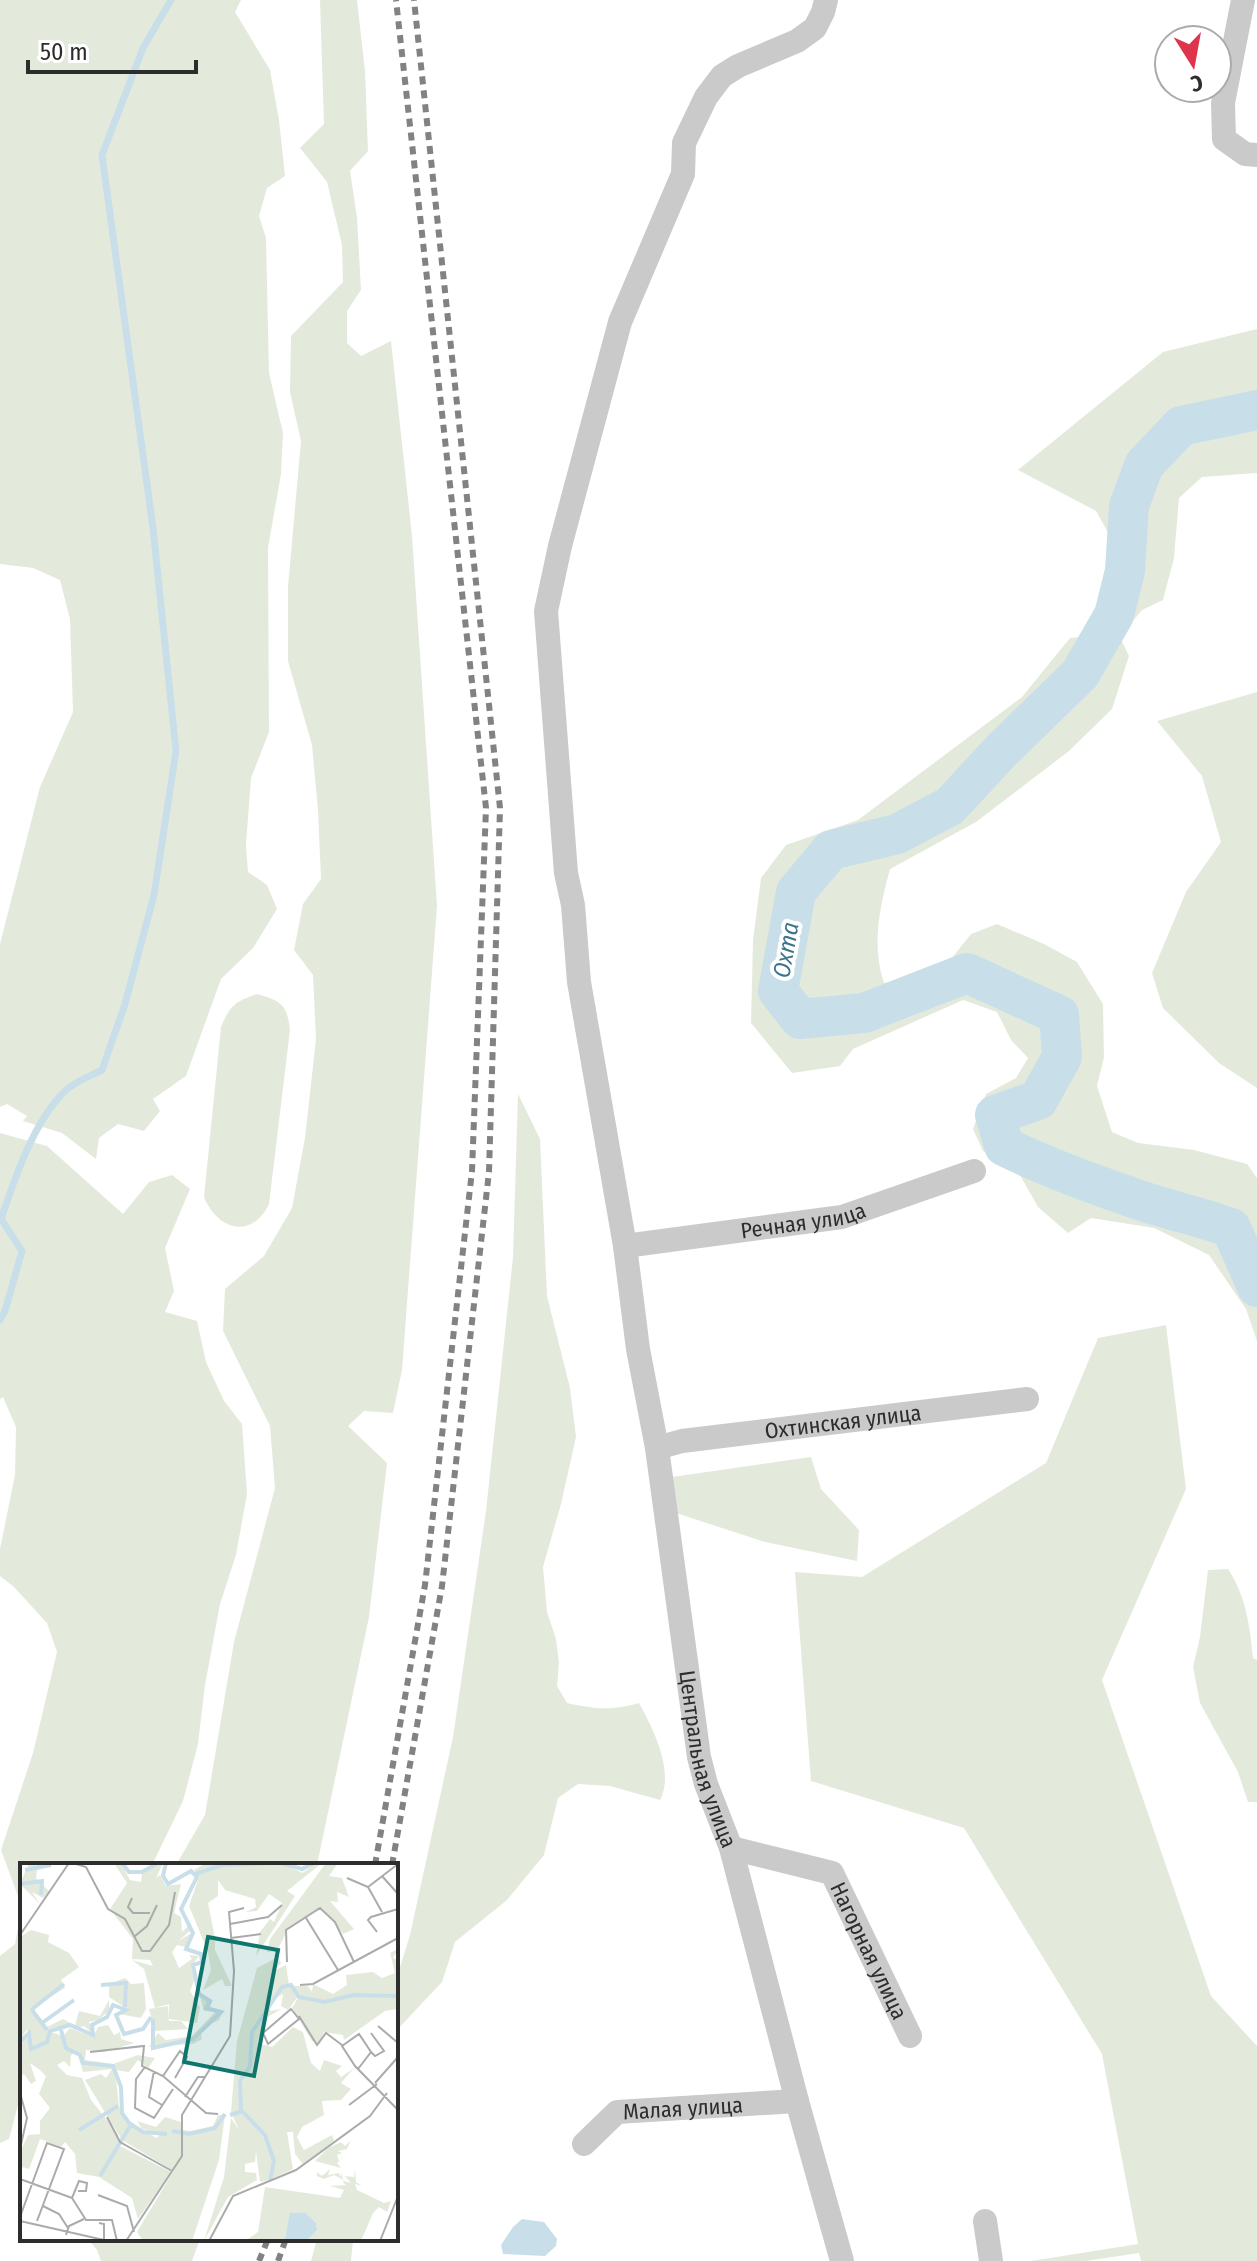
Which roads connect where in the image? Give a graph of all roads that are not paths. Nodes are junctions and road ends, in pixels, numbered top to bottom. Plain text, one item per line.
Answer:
1 (826, 0) edge
2 (1243, 0) edge
3 (1257, 155) edge
4 (974, 1171) dead end
5 (625, 1246) junction
6 (1027, 1399) dead end
7 (657, 1448) junction
8 (731, 1848) junction
9 (910, 2036) dead end
10 (797, 2101) junction
11 (584, 2144) dead end
12 (985, 2221) dead end
13 (842, 2261) edge
14 (991, 2261) edge

1 - 5 street, Центральная улица
2 - 3 street
4 - 5 street, Речная улица
5 - 7 street, Центральная улица
6 - 7 street, Охтинская улица
7 - 8 street, Центральная улица
8 - 9 street, Нагорная улица
8 - 10 street, Центральная улица
10 - 11 street, Малая улица
10 - 13 street, Центральная улица
12 - 14 street

